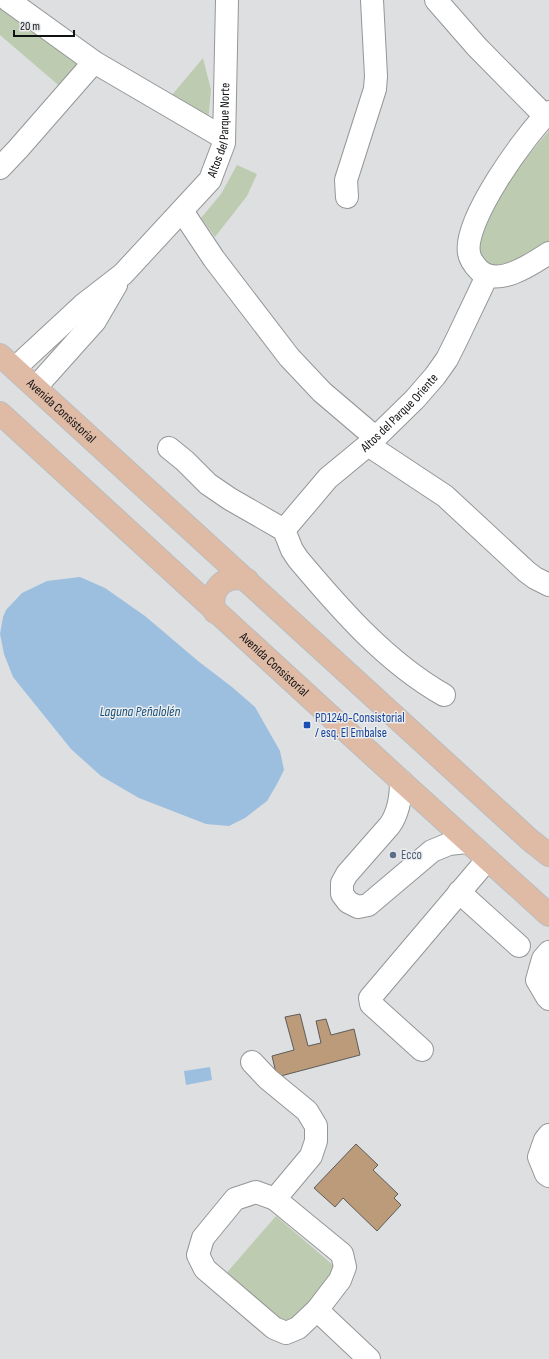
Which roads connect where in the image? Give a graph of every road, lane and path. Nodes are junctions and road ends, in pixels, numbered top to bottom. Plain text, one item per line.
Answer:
1 (8, 0) edge
2 (227, 0) edge
3 (372, 0) edge
4 (436, 0) edge
5 (94, 62) junction
6 (547, 114) edge
7 (224, 138) junction
8 (0, 168) edge
9 (347, 197) dead end
10 (182, 211) junction
11 (549, 253) edge
12 (122, 274) junction
13 (487, 276) junction
14 (7, 361) edge
15 (36, 387) junction
16 (0, 413) edge
17 (372, 441) junction
18 (170, 448) dead end
19 (284, 530) junction
20 (247, 580) junction
21 (549, 585) edge
22 (215, 612) junction
23 (444, 695) dead end
24 (401, 781) junction
25 (467, 842) junction
26 (549, 855) edge
27 (487, 860) junction
28 (459, 892) junction
29 (549, 915) edge
30 (519, 946) dead end
31 (549, 952) edge
32 (549, 999) edge
33 (422, 1050) dead end
34 (252, 1062) dead end
35 (549, 1135) edge
36 (549, 1176) edge
37 (275, 1199) junction
38 (317, 1310) junction
39 (368, 1359) edge

1 - 5 street
2 - 7 street, Altos del Parque Norte
3 - 9 street
4 - 6 street
5 - 7 street
5 - 8 street
6 - 13 street
7 - 10 street, Altos del Parque Norte
10 - 12 street, Altos del Parque Norte
10 - 17 street
11 - 13 street
12 - 14 street, Altos del Parque Norte
12 - 15 street, Altos del Parque Norte
13 - 17 street, Altos del Parque Oriente
14 - 15 main road, Avenida Consistorial
15 - 20 main road, Avenida Consistorial
16 - 22 main road, Avenida Consistorial
17 - 19 street, Altos del Parque Oriente
17 - 21 street
18 - 19 street
19 - 23 street
20 - 22 main road
20 - 26 main road, Avenida Consistorial
22 - 24 main road, Avenida Consistorial
24 - 25 main road, Avenida Consistorial
24 - 25 street
25 - 27 main road, Avenida Consistorial
27 - 28 street
27 - 29 main road, Avenida Consistorial
28 - 30 street
28 - 33 street
31 - 32 street
34 - 37 street
35 - 36 street
37 - 38 street
37 - 38 street
38 - 39 street

